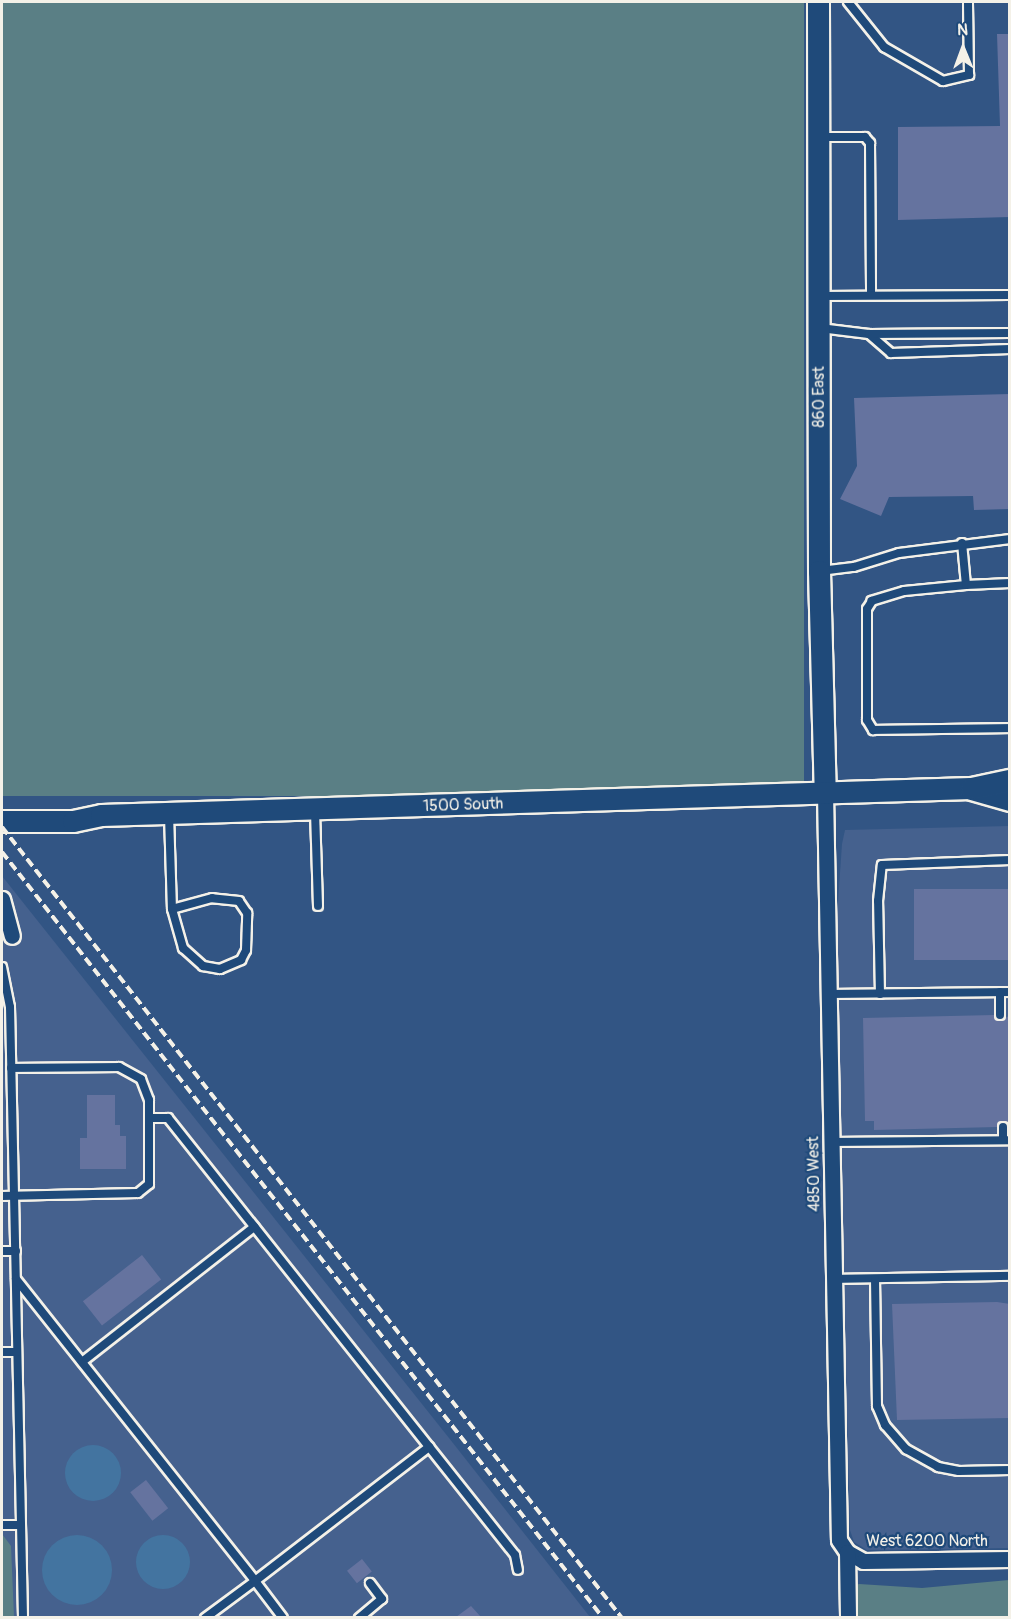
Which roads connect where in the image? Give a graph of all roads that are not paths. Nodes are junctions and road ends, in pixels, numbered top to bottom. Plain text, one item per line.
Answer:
1 (818, 2) edge
2 (848, 2) edge
3 (968, 2) edge
4 (818, 137) junction
5 (1010, 295) edge
6 (819, 296) junction
7 (871, 296) junction
8 (819, 328) junction
9 (1010, 333) edge
10 (869, 334) junction
11 (1010, 349) edge
12 (1010, 539) edge
13 (962, 543) junction
14 (819, 571) junction
15 (1010, 583) edge
16 (966, 585) junction
17 (1010, 728) edge
18 (1010, 780) edge
19 (970, 788) junction
20 (825, 793) junction
21 (1010, 800) edge
22 (2, 809) edge
23 (315, 810) junction
24 (169, 813) junction
25 (101, 815) junction
26 (2, 821) edge
27 (1010, 860) edge
28 (2, 899) edge
29 (318, 906) dead end
30 (172, 909) junction
31 (12, 936) dead end
32 (2, 968) edge
33 (1000, 992) junction
34 (1010, 992) edge
35 (829, 994) junction
36 (880, 994) junction
37 (1000, 1015) dead end
38 (11, 1070) junction
39 (2, 1072) edge
40 (151, 1118) junction
41 (1003, 1127) dead end
42 (1006, 1140) edge
43 (831, 1142) junction
44 (2, 1196) edge
45 (15, 1196) junction
46 (255, 1227) junction
47 (2, 1251) edge
48 (16, 1251) junction
49 (1010, 1276) edge
50 (16, 1278) junction
51 (834, 1279) junction
52 (875, 1279) junction
53 (2, 1352) edge
54 (17, 1352) junction
55 (82, 1362) junction
56 (429, 1447) junction
57 (1010, 1470) edge
58 (2, 1525) edge
59 (20, 1525) junction
60 (847, 1552) junction
61 (1010, 1559) edge
62 (518, 1570) dead end
63 (255, 1581) junction
64 (370, 1583) dead end
65 (23, 1617) edge
66 (205, 1617) edge
67 (283, 1617) edge
68 (359, 1617) edge
69 (848, 1617) edge

1 - 4 street, 860 East
2 - 3 lane
4 - 6 street, 860 East
4 - 7 lane
5 - 7 lane
6 - 7 lane
6 - 8 street, 860 East
8 - 10 lane
8 - 14 street, 860 East
9 - 10 lane
10 - 11 lane
12 - 13 lane
13 - 14 lane
13 - 16 lane
14 - 20 street, 860 East
15 - 16 lane
16 - 17 lane
18 - 19 street
19 - 20 street, 1500 South
19 - 21 street
20 - 23 street, 1500 South
20 - 35 street, 4850 West
22 - 25 street, 1500 South
23 - 24 street, 1500 South
23 - 29 lane
24 - 25 street, 1500 South
24 - 30 lane
25 - 26 street, 1500 South
27 - 36 lane
28 - 31 street
30 - 30 lane
32 - 38 lane
33 - 34 lane
33 - 36 lane
33 - 37 lane
35 - 36 lane
35 - 43 street, 4850 West
38 - 39 lane
38 - 40 lane
38 - 45 lane
40 - 45 lane
40 - 46 lane
41 - 42 lane
42 - 43 lane
43 - 51 street, 4850 West
44 - 45 lane
45 - 48 lane
46 - 55 lane
46 - 56 lane
47 - 48 lane
48 - 50 lane
49 - 52 lane
50 - 54 lane
50 - 55 lane
51 - 52 lane
51 - 60 street, 4850 West
52 - 57 lane
53 - 54 lane
54 - 59 lane
55 - 63 lane
56 - 62 lane
56 - 63 lane
58 - 59 lane
59 - 65 lane
60 - 61 street, West 6200 North
60 - 69 street, 4850 West
63 - 66 lane
63 - 67 lane
64 - 68 lane

